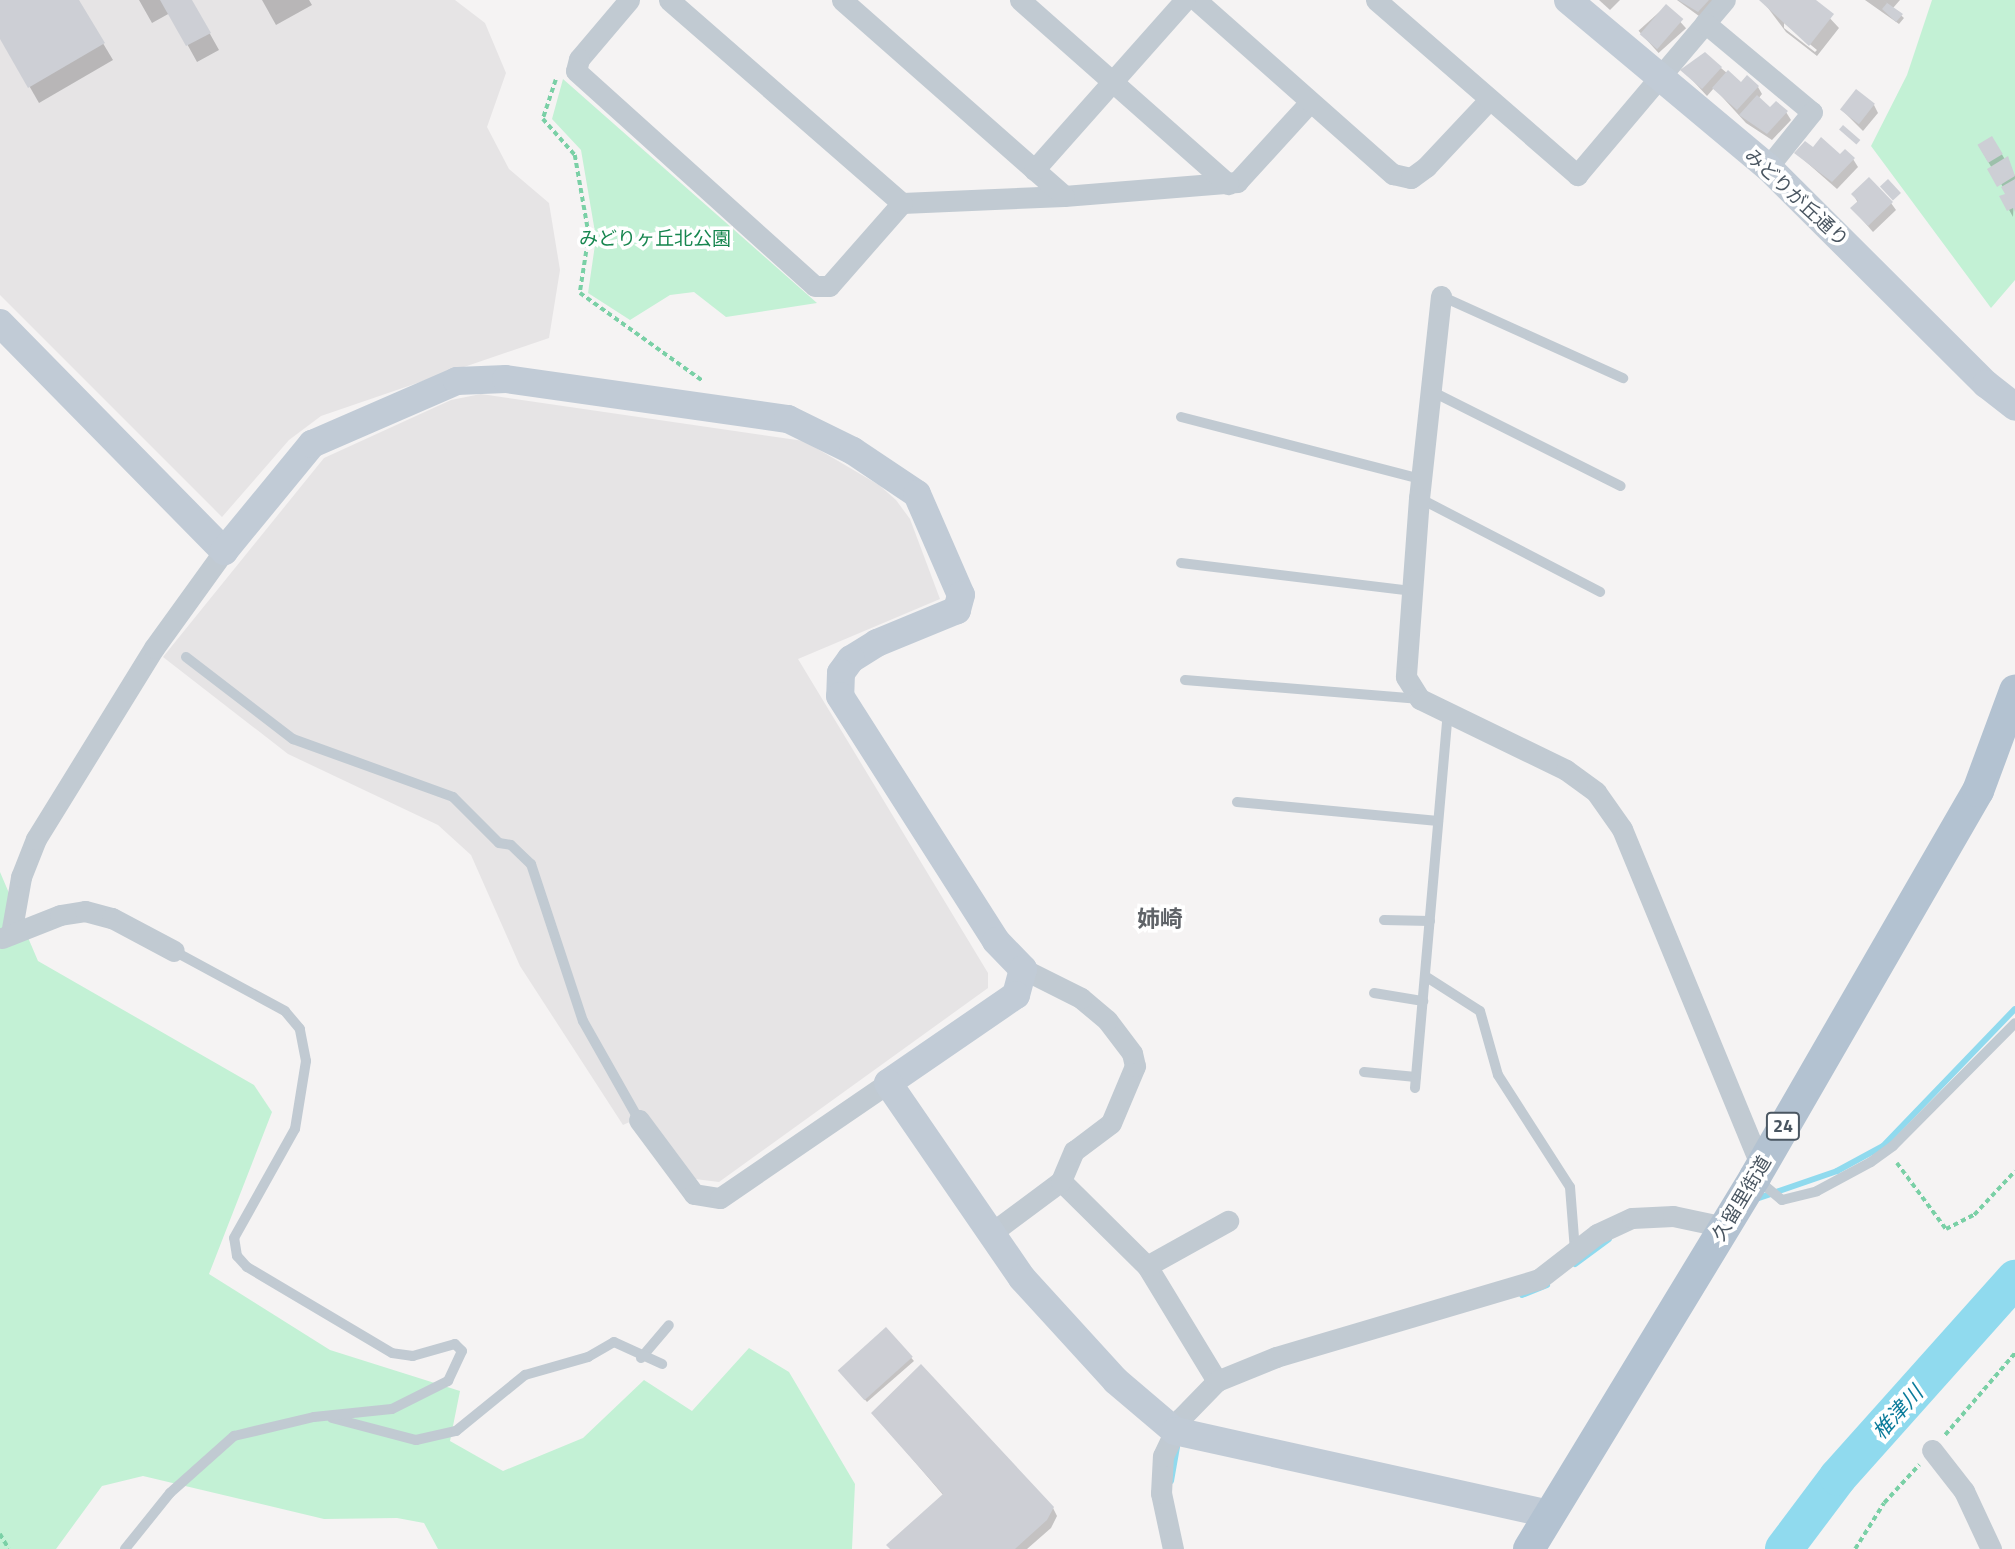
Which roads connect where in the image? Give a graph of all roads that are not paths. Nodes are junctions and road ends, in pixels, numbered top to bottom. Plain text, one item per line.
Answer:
1 (629, 0) edge
2 (669, 0) edge
3 (842, 0) edge
4 (1020, 0) edge
5 (1185, 0) edge
6 (1196, 0) edge
7 (1376, 0) edge
8 (1568, 0) edge
9 (1726, 0) edge
10 (1705, 23) junction
11 (1657, 77) junction
12 (1112, 81) junction
13 (1488, 101) junction
14 (1310, 102) junction
15 (1768, 167) junction
16 (1034, 170) junction
17 (1228, 184) junction
18 (1064, 197) junction
19 (902, 203) junction
20 (1441, 296) joint
21 (0, 323) edge
22 (1623, 378) dead end
23 (1431, 391) junction
24 (2015, 407) edge
25 (1181, 417) dead end
26 (1621, 486) dead end
27 (1420, 489) junction
28 (224, 551) junction
29 (1181, 563) dead end
30 (1413, 591) junction
31 (1600, 592) dead end
32 (187, 657) dead end
33 (1185, 680) dead end
34 (2015, 691) edge
35 (1420, 699) junction
36 (1448, 713) junction
37 (1237, 802) dead end
38 (1438, 821) junction
39 (1384, 920) dead end
40 (1430, 921) junction
41 (6, 936) edge
42 (174, 951) joint
43 (1023, 969) junction
44 (1425, 975) junction
45 (1374, 993) dead end
46 (1423, 1001) junction
47 (2015, 1023) edge
48 (1364, 1072) dead end
49 (888, 1083) junction
50 (639, 1120) joint
51 (1759, 1175) junction
52 (1061, 1181) junction
53 (1228, 1221) dead end
54 (1725, 1227) junction
55 (990, 1234) junction
56 (1575, 1251) junction
57 (1147, 1266) junction
58 (669, 1325) dead end
59 (641, 1358) junction
60 (662, 1364) dead end
61 (1217, 1381) junction
62 (326, 1416) junction
63 (1175, 1431) junction
64 (1933, 1450) road end
65 (1549, 1514) junction
66 (125, 1549) edge
67 (1172, 1549) edge
68 (1529, 1549) edge
69 (1991, 1549) edge

1 - 19 street
2 - 19 street
3 - 16 street
4 - 12 street
5 - 12 street
6 - 14 street
7 - 13 street
8 - 11 street, みどりが丘通り
9 - 10 street
10 - 11 street
10 - 15 street
11 - 13 street
11 - 15 street, みどりが丘通り
12 - 16 street
12 - 17 street
13 - 14 street
14 - 17 street
15 - 24 street, みどりが丘通り
16 - 18 street
17 - 18 street
18 - 19 street
20 - 22 lane
20 - 23 street
21 - 28 street
23 - 26 lane
23 - 27 street
25 - 27 lane
27 - 30 street
27 - 31 lane
28 - 41 street
28 - 43 street
29 - 30 lane
30 - 35 street
32 - 50 lane
33 - 35 lane
34 - 51 main road, 久留里街道 / 24
35 - 36 street
36 - 38 lane
36 - 51 street
37 - 38 lane
38 - 40 lane
39 - 40 lane
40 - 44 lane
41 - 42 street
42 - 62 lane
43 - 49 street
43 - 52 street
44 - 46 lane
44 - 56 lane
45 - 46 lane
46 - 48 lane
47 - 51 lane
49 - 50 street
49 - 55 street
51 - 54 main road, 久留里街道 / 24
52 - 55 street
52 - 57 street
53 - 57 street
54 - 56 street
54 - 65 main road, 久留里街道 / 24
55 - 63 street
56 - 61 street
57 - 61 street
58 - 59 lane
59 - 60 lane
59 - 62 lane
61 - 63 street
62 - 66 lane
63 - 65 street
63 - 67 street
64 - 69 street
65 - 68 main road, 久留里街道 / 24

